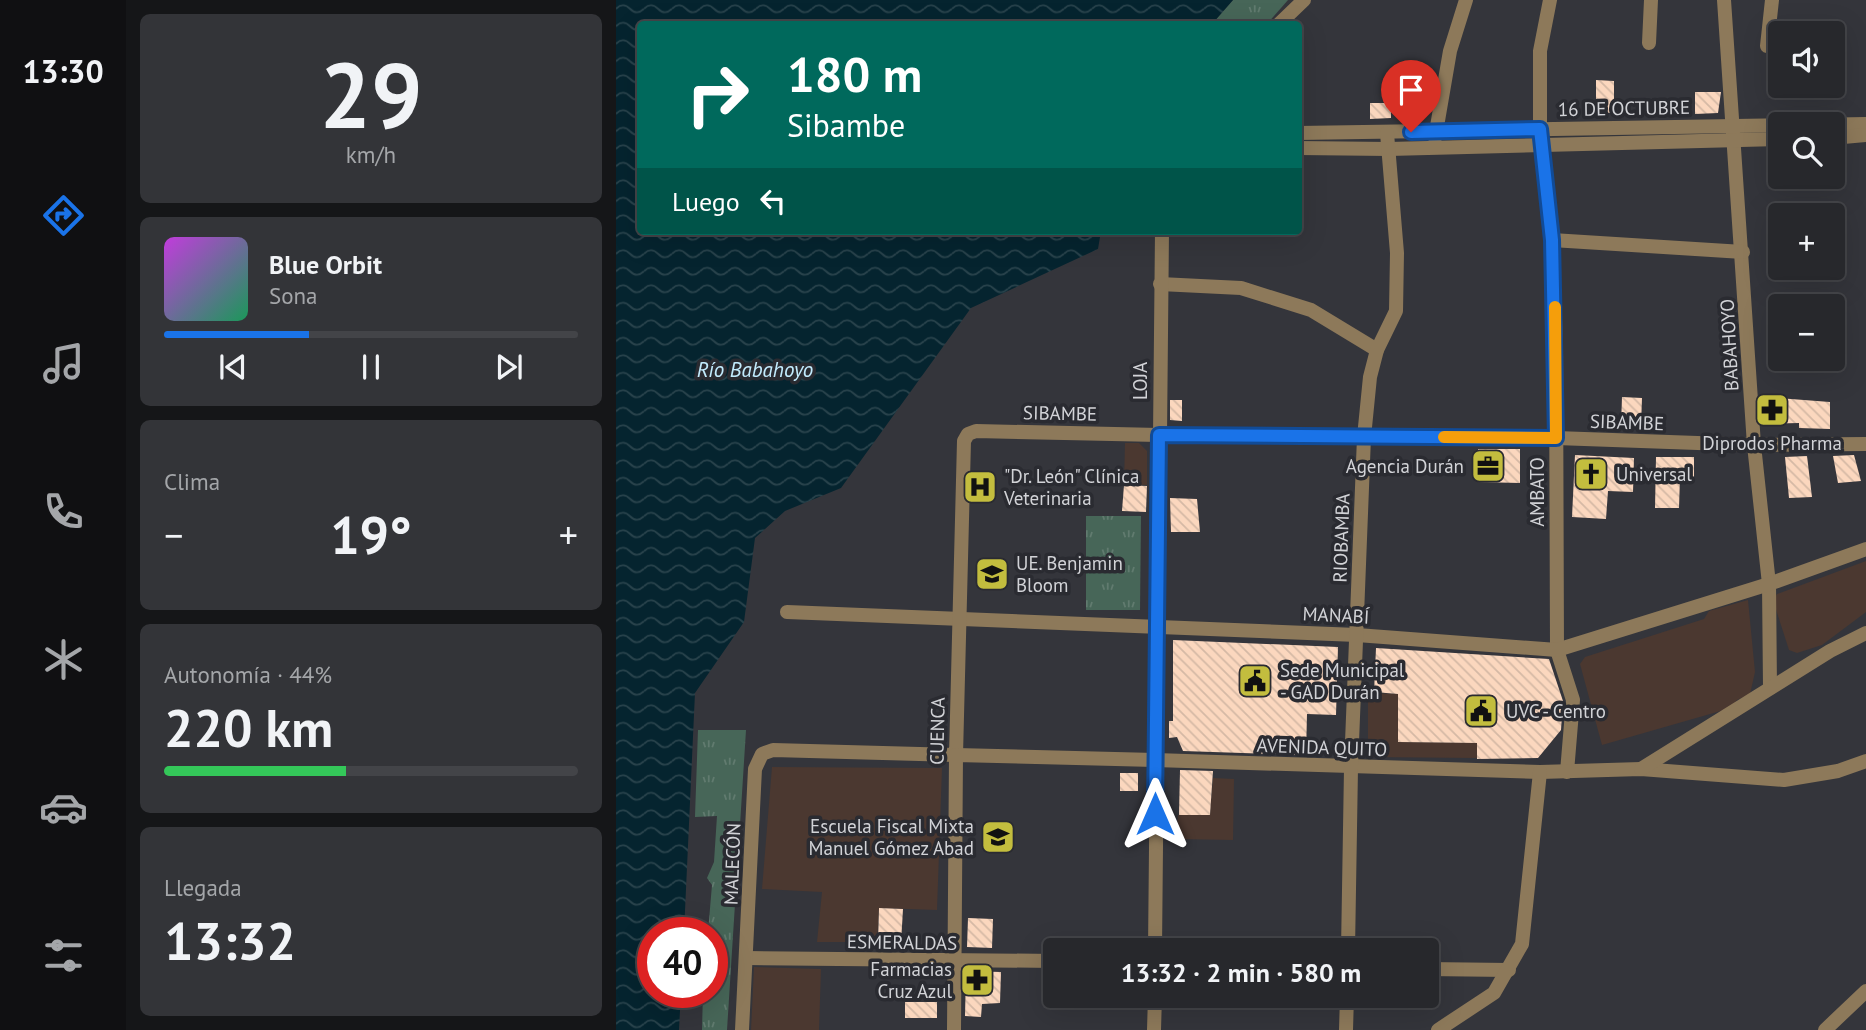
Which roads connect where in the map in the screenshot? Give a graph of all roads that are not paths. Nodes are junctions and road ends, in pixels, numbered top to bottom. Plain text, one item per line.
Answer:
1 (1304, 0) edge
2 (1466, 0) edge
3 (1550, 0) edge
4 (1651, 0) edge
5 (1724, 0) edge
6 (1772, 0) edge
7 (1282, 21) edge
8 (1649, 43) dead end
9 (1767, 46) dead end
10 (1866, 124) edge
11 (1435, 131) junction
12 (1732, 132) junction
13 (1302, 133) edge
14 (1387, 133) junction
15 (1866, 135) edge
16 (1541, 136) junction
17 (1768, 137) edge
18 (1845, 137) edge
19 (1435, 147) junction
20 (1302, 148) edge
21 (1389, 149) junction
22 (1162, 235) edge
23 (1552, 240) junction
24 (1743, 252) junction
25 (1160, 284) junction
26 (1377, 350) junction
27 (968, 434) joint
28 (1159, 435) junction
29 (1364, 437) junction
30 (1556, 438) junction
31 (1866, 444) edge
32 (1755, 446) junction
33 (1866, 549) edge
34 (1769, 584) junction
35 (787, 612) dead end
36 (958, 620) junction
37 (1156, 626) junction
38 (1866, 633) edge
39 (1357, 635) junction
40 (1557, 650) junction
41 (1769, 688) junction
42 (773, 750) joint
43 (956, 755) junction
44 (1155, 760) junction
45 (1866, 761) edge
46 (1351, 768) junction
47 (1641, 769) junction
48 (1540, 772) junction
49 (1567, 772) junction
50 (1155, 938) edge
51 (1348, 938) edge
52 (747, 958) junction
53 (1043, 961) edge
54 (955, 962) junction
55 (1439, 969) edge
56 (1509, 971) junction
57 (1866, 990) edge
58 (1155, 1008) edge
59 (1347, 1008) edge
60 (743, 1030) edge
61 (954, 1030) edge
62 (1154, 1030) edge
63 (1346, 1030) edge
64 (1438, 1030) edge
65 (1825, 1030) edge

1 - 7 street
2 - 11 street
3 - 16 street, AMBATO
4 - 8 street
5 - 12 street, BABAHOYO
6 - 9 street
10 - 12 street, 16 DE OCTUBRE
11 - 14 street, 16 DE OCTUBRE
11 - 16 street, 16 DE OCTUBRE
11 - 19 street
12 - 16 street, 16 DE OCTUBRE
12 - 17 street, 16 DE OCTUBRE
12 - 24 street, BABAHOYO
13 - 14 street, 16 DE OCTUBRE
14 - 21 street, RIOBAMBA
15 - 18 street
16 - 19 street, 16 DE OCTUBRE
16 - 23 street, AMBATO
19 - 21 street, 16 DE OCTUBRE
20 - 21 street, 16 DE OCTUBRE
21 - 26 street, RIOBAMBA
22 - 25 street, LOJA
23 - 24 street
23 - 30 street, AMBATO
24 - 32 street, BABAHOYO
25 - 26 street
25 - 28 street, LOJA
26 - 29 street, RIOBAMBA
27 - 28 street, SIBAMBE
27 - 36 street, CUENCA
28 - 29 street, SIBAMBE
28 - 37 street, LOJA
29 - 30 street, SIBAMBE
29 - 39 street, RIOBAMBA
30 - 32 street, SIBAMBE
30 - 40 street, AMBATO
31 - 32 street, SIBAMBE
32 - 34 street, BABAHOYO
33 - 34 street, MANABÍ
34 - 40 street, MANABÍ
34 - 41 street, BABAHOYO
35 - 36 street, MANABÍ
36 - 37 street, MANABÍ
36 - 43 street, CUENCA
37 - 39 street, MANABÍ
37 - 44 street, LOJA
38 - 41 street
39 - 40 street, MANABÍ
39 - 46 street, RIOBAMBA
40 - 49 street, AMBATO
41 - 47 street
42 - 43 street, AVENIDA QUITO
42 - 52 street, MALECÓN
43 - 44 street, AVENIDA QUITO
43 - 54 street, CUENCA
44 - 46 street, AVENIDA QUITO
44 - 50 street, LOJA
45 - 47 street, AVENIDA QUITO
46 - 48 street, AVENIDA QUITO
46 - 51 street, RIOBAMBA
47 - 49 street, AVENIDA QUITO
48 - 49 street, AVENIDA QUITO
48 - 56 street
52 - 54 street, ESMERALDAS
52 - 60 street, MALECÓN
53 - 54 street, ESMERALDAS
54 - 61 street, CUENCA
55 - 56 street
56 - 64 street
57 - 65 street
58 - 62 street
59 - 63 street

